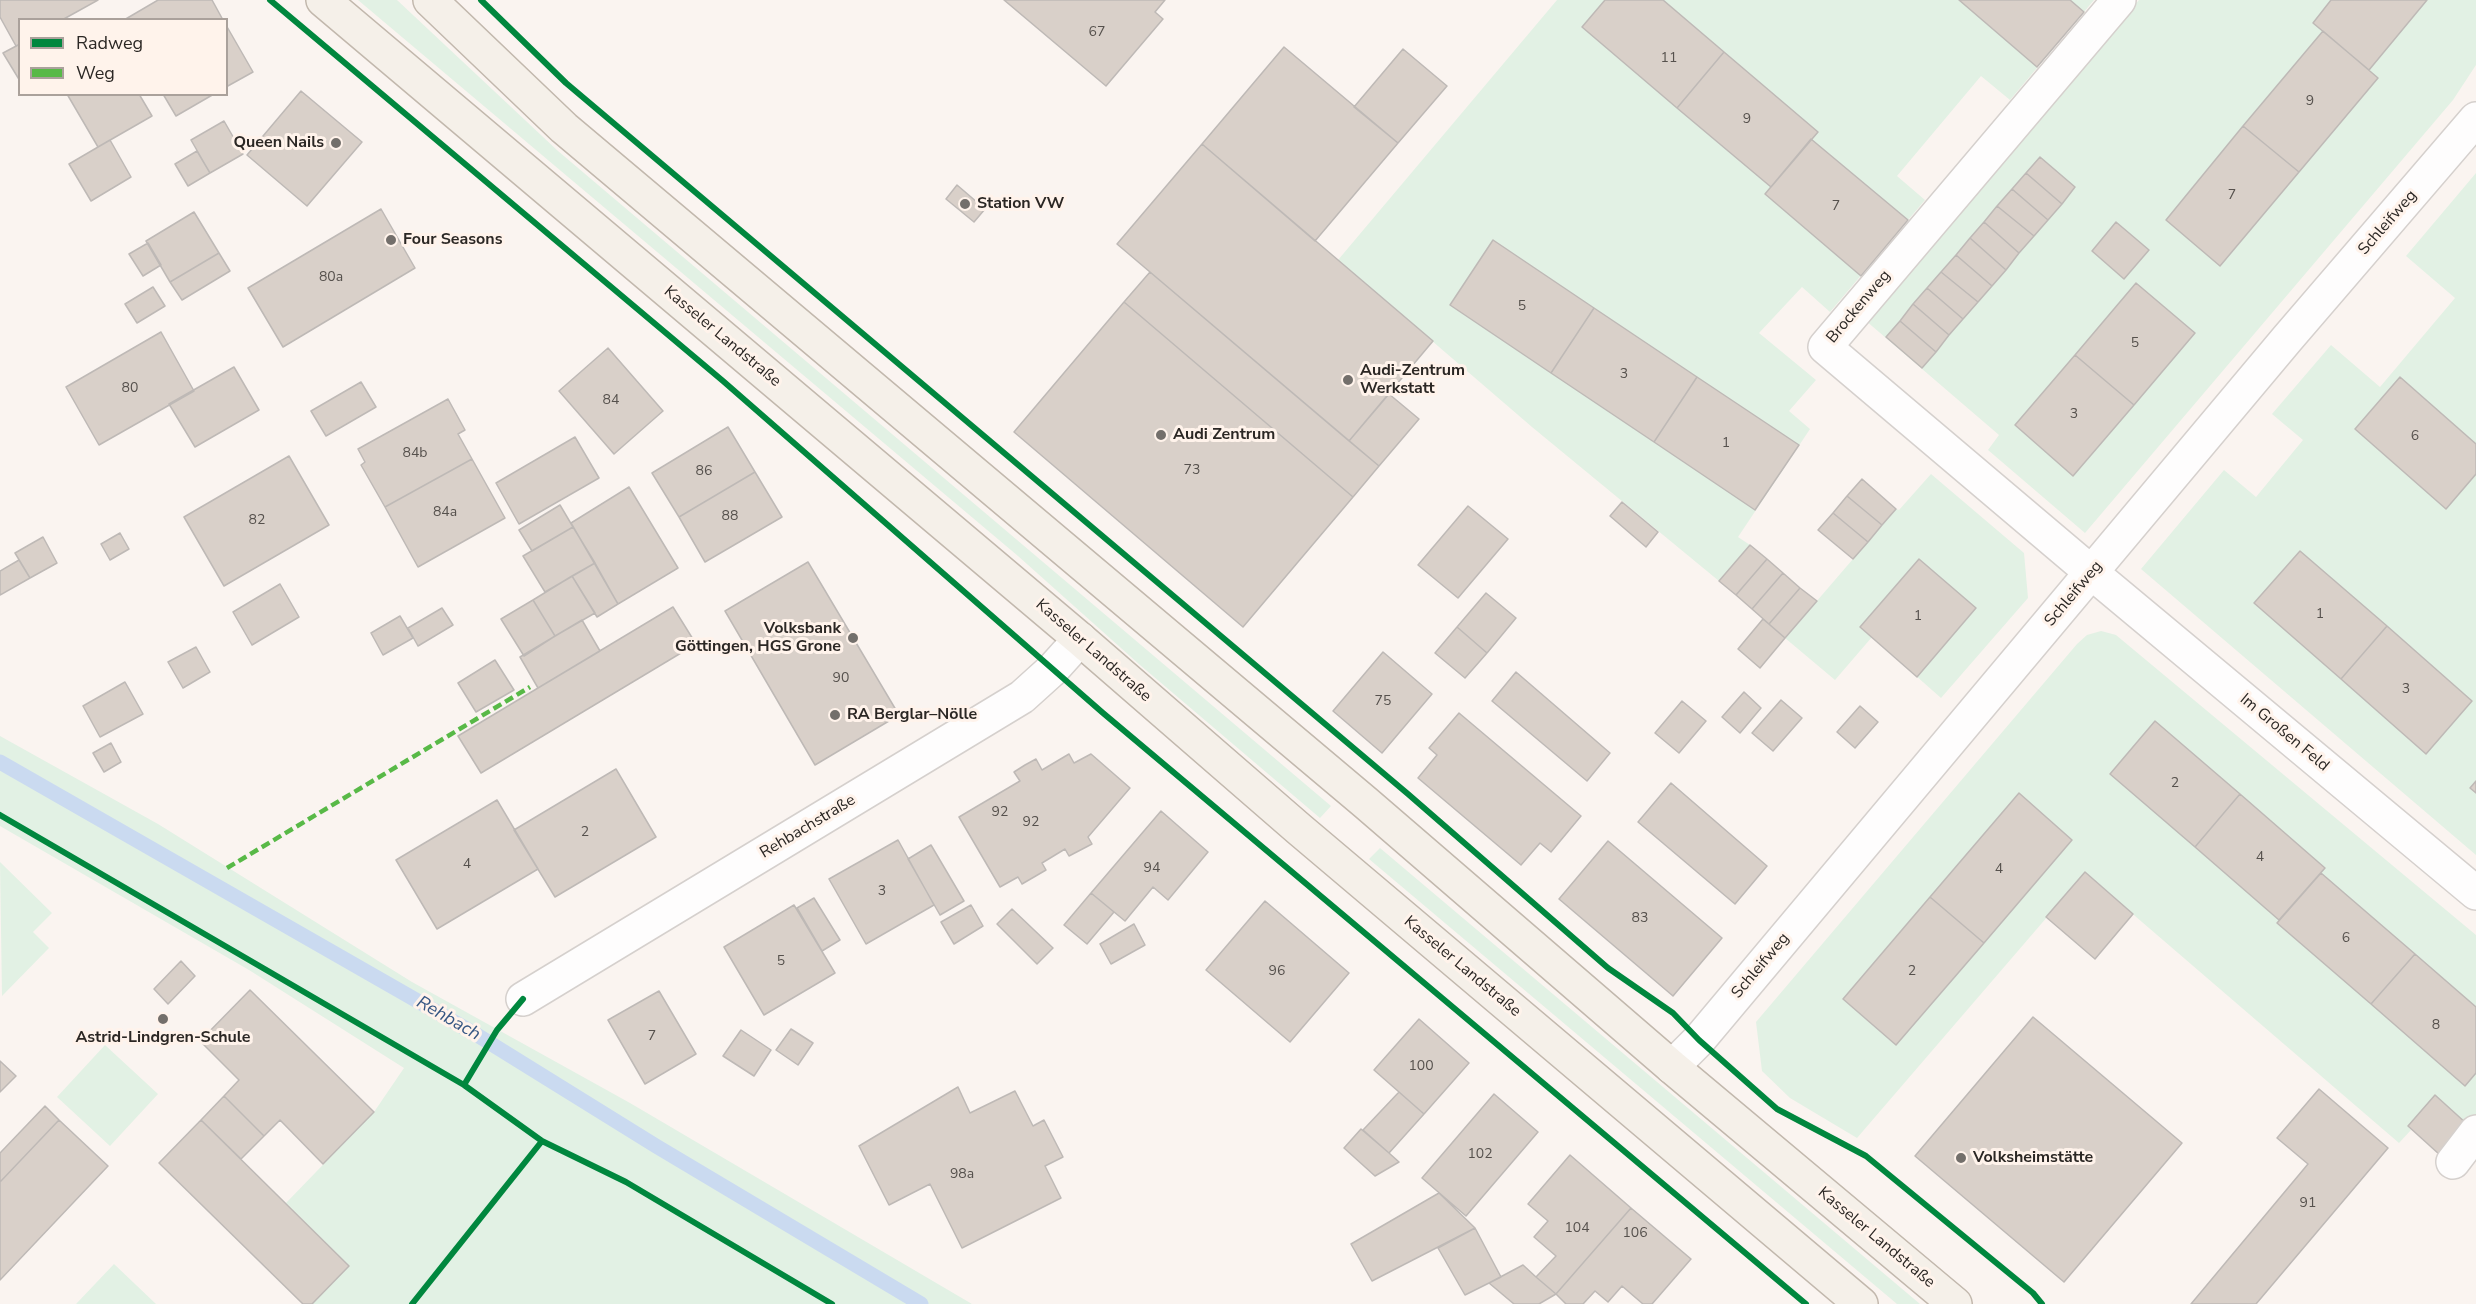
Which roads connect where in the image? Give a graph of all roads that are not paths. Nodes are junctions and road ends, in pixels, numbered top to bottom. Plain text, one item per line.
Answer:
1 (323, 0) edge
2 (430, 0) edge
3 (2119, 0) edge
4 (2476, 119) edge
5 (2092, 573) junction
6 (1080, 639) junction
7 (2476, 893) edge
8 (523, 999) dead end
9 (1672, 1067) junction
10 (2476, 1132) edge
11 (2453, 1162) dead end
12 (1861, 1304) edge
13 (1955, 1304) edge

1 - 6 main road, Kasseler Landstraße
2 - 9 main road, Kasseler Landstraße
3 - 5 street, Brockenweg
4 - 5 street, Schleifweg
5 - 7 street, Im Großen Feld
5 - 9 street, Schleifweg
6 - 8 street, Rehbachstraße
6 - 12 main road, Kasseler Landstraße
9 - 13 main road, Kasseler Landstraße
10 - 11 street

